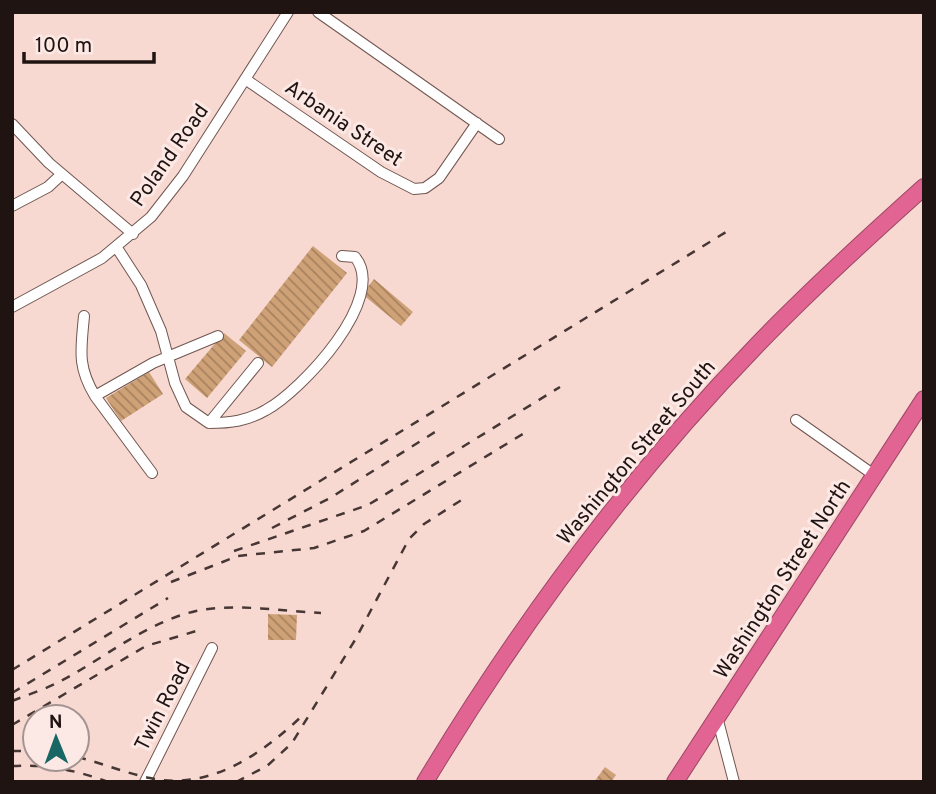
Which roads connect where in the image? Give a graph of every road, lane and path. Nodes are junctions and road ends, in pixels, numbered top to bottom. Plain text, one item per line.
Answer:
1 (288, 12) edge
2 (318, 12) edge
3 (245, 79) junction
4 (477, 123) junction
5 (12, 124) edge
6 (499, 139) dead end
7 (62, 174) junction
8 (924, 187) edge
9 (12, 206) edge
10 (133, 234) junction
11 (117, 248) junction
12 (342, 256) dead end
13 (12, 307) edge
14 (84, 316) dead end
15 (218, 336) dead end
16 (168, 357) junction
17 (258, 363) dead end
18 (95, 396) junction
19 (924, 399) edge
20 (796, 419) dead end
21 (209, 423) junction
22 (152, 473) dead end
23 (874, 475) junction
24 (212, 648) dead end
25 (717, 717) junction
26 (145, 782) edge
27 (425, 782) edge
28 (675, 782) edge
29 (734, 782) edge

1 - 3 street, Poland Road
2 - 4 street
3 - 4 street, Arbania Street
3 - 10 street, Poland Road
4 - 6 street
5 - 7 street
7 - 9 street
7 - 10 street
8 - 27 highway, Washington Street South
10 - 11 street, Poland Road
11 - 13 street, Poland Road
11 - 16 street
12 - 21 street
14 - 18 street
15 - 16 street
16 - 18 street
16 - 21 street
17 - 21 street
18 - 22 street
19 - 23 highway, Washington Street North
20 - 23 street
23 - 25 highway, Washington Street North
24 - 26 street, Twin Road
25 - 28 highway, Washington Street North
25 - 29 street

